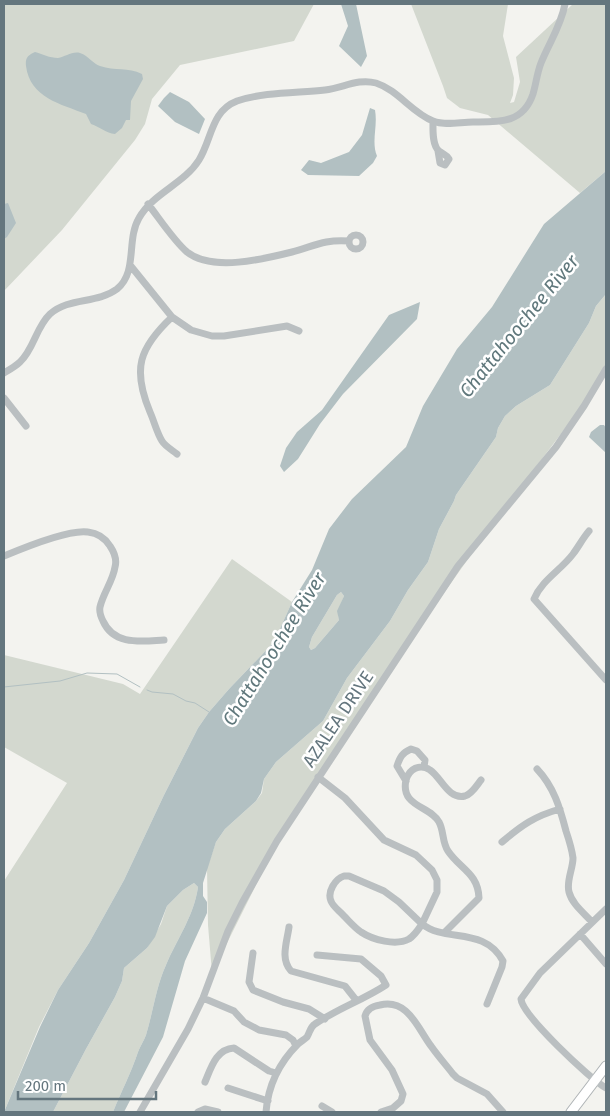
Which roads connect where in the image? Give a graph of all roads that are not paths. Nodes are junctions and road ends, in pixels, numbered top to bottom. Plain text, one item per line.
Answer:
1 (565, 4) edge
2 (433, 122) junction
3 (438, 150) dead end
4 (148, 204) junction
5 (349, 241) dead end
6 (130, 265) junction
7 (172, 317) junction
8 (299, 331) dead end
9 (606, 369) edge
10 (4, 373) edge
11 (4, 398) edge
12 (26, 426) dead end
13 (176, 454) dead end
14 (589, 531) dead end
15 (4, 556) edge
16 (164, 640) dead end
17 (606, 680) edge
18 (424, 767) junction
19 (537, 769) dead end
20 (318, 777) junction
21 (481, 780) dead end
22 (406, 781) junction
23 (560, 809) junction
24 (502, 842) dead end
25 (606, 909) edge
26 (592, 922) junction
27 (422, 924) junction
28 (289, 927) dead end
29 (444, 933) junction
30 (581, 933) junction
31 (253, 953) dead end
32 (317, 955) dead end
33 (606, 964) edge
34 (203, 998) junction
35 (356, 1000) junction
36 (486, 1004) dead end
37 (325, 1019) junction
38 (296, 1046) junction
39 (606, 1066) edge
40 (276, 1073) junction
41 (595, 1081) junction
42 (205, 1082) dead end
43 (228, 1088) dead end
44 (606, 1088) edge
45 (268, 1100) junction
46 (322, 1106) dead end
47 (140, 1112) edge
48 (198, 1112) edge
49 (218, 1112) edge
50 (265, 1112) edge
51 (332, 1112) edge
52 (382, 1112) edge
53 (503, 1112) edge
54 (571, 1112) edge

1 - 2 street
2 - 3 street
2 - 4 street
4 - 5 street
4 - 6 street
6 - 7 street
6 - 10 street
7 - 8 street
7 - 13 street
9 - 20 street, AZALEA DRIVE
11 - 12 street
14 - 17 street
15 - 16 street
18 - 21 street
18 - 22 street
18 - 22 street
19 - 23 street
20 - 27 street
20 - 34 street, AZALEA DRIVE
22 - 29 street
23 - 24 street
23 - 26 street
25 - 26 street
26 - 30 street
27 - 27 street
27 - 29 street
28 - 35 street
29 - 36 street
30 - 33 street
30 - 41 street
31 - 37 street
32 - 35 street
34 - 38 street
34 - 47 street, AZALEA DRIVE
35 - 37 street
37 - 38 street
38 - 40 street
39 - 41 main road
40 - 42 street
40 - 45 street
41 - 44 street
41 - 54 main road
43 - 45 street
45 - 50 street
46 - 51 street
48 - 49 street
52 - 53 street

